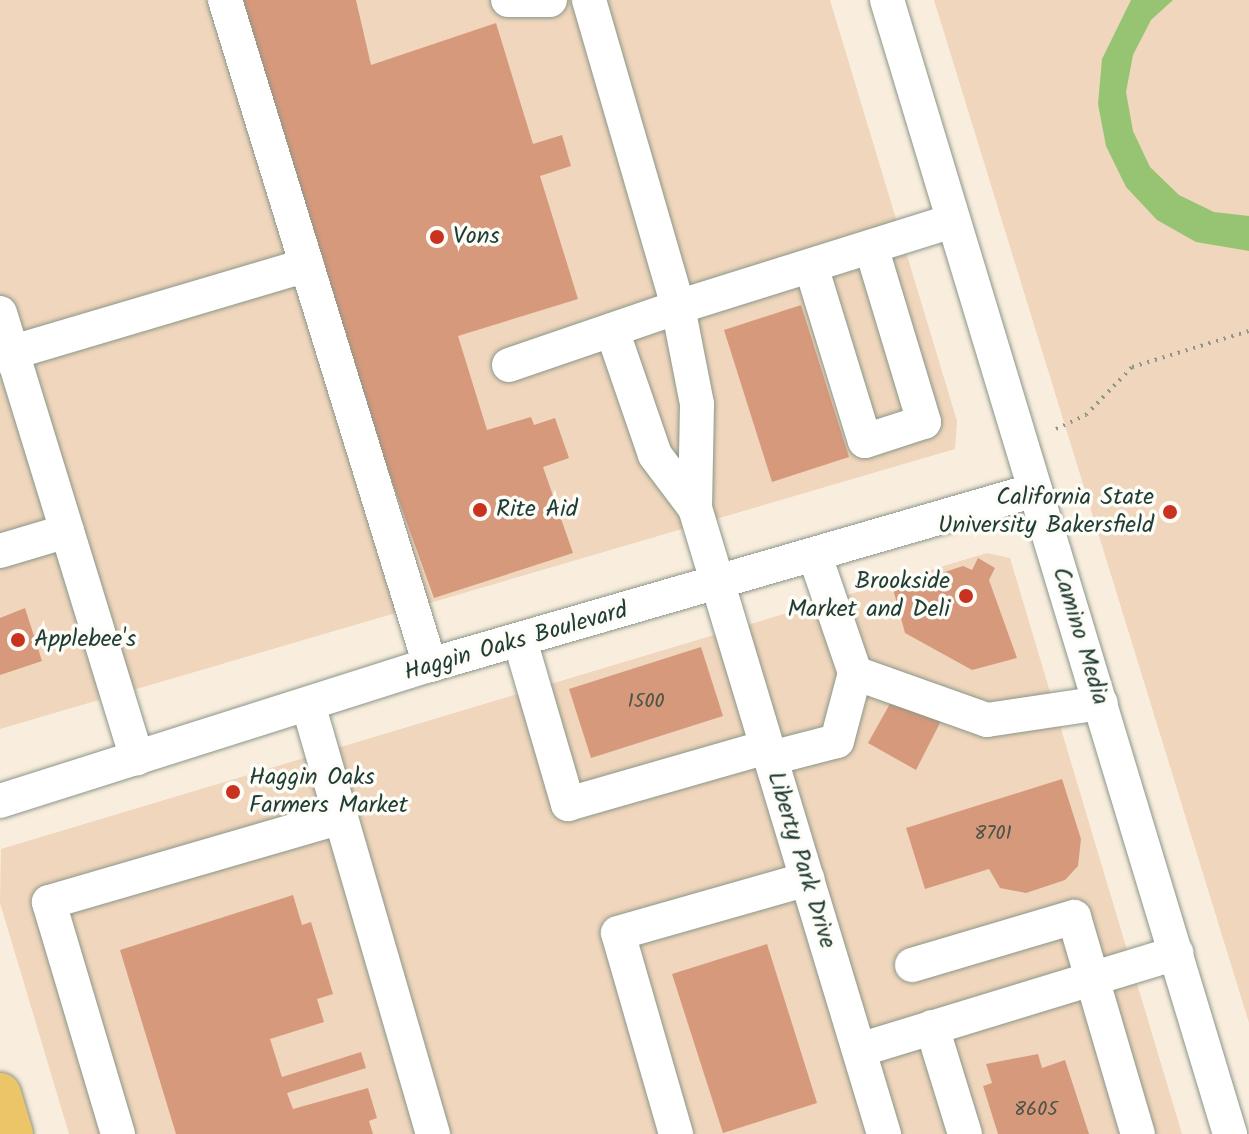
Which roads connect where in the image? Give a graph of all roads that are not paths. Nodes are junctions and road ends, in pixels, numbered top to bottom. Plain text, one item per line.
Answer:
1 (225, 0) edge
2 (508, 0) edge
3 (550, 0) edge
4 (589, 0) edge
5 (887, 0) edge
6 (953, 221) junction
7 (871, 247) junction
8 (307, 265) junction
9 (811, 266) junction
10 (678, 307) junction
11 (0, 313) edge
12 (612, 330) junction
13 (6, 354) edge
14 (509, 365) dead end
15 (1035, 490) junction
16 (695, 508) junction
17 (67, 531) junction
18 (0, 551) edge
19 (815, 556) junction
20 (719, 585) junction
21 (520, 640) junction
22 (430, 665) junction
23 (855, 673) junction
24 (1101, 703) junction
25 (308, 704) junction
26 (769, 753) junction
27 (137, 758) junction
28 (0, 801) edge
29 (341, 817) junction
30 (807, 879) junction
31 (1176, 953) junction
32 (912, 965) dead end
33 (1092, 979) junction
34 (932, 1027) junction
35 (859, 1050) junction
36 (0, 1094) edge
37 (878, 1132) edge
38 (12, 1134) edge
39 (118, 1134) edge
40 (433, 1134) edge
41 (676, 1134) edge
42 (965, 1134) edge
43 (1138, 1134) edge
44 (1230, 1134) edge

1 - 8 street
2 - 3 street
4 - 10 street
5 - 6 street, Camino Media
6 - 7 street
6 - 15 street, Camino Media
7 - 9 street
7 - 9 street
8 - 13 street
8 - 22 street
9 - 10 street
10 - 12 street
10 - 16 street
11 - 13 street
12 - 14 street
12 - 16 street
13 - 17 street
15 - 19 street, Haggin Oaks Boulevard
15 - 24 street, Camino Media
16 - 20 street, Liberty Park Drive
17 - 18 street
17 - 27 street
19 - 20 street, Haggin Oaks Boulevard
19 - 23 street
20 - 21 street, Haggin Oaks Boulevard
20 - 26 street, Liberty Park Drive
21 - 22 street, Haggin Oaks Boulevard
21 - 26 street
22 - 25 street, Haggin Oaks Boulevard
23 - 24 street
23 - 26 street
24 - 31 street, Camino Media
25 - 27 street, Haggin Oaks Boulevard
25 - 29 street
26 - 30 street, Liberty Park Drive
27 - 28 street, Haggin Oaks Boulevard
29 - 39 street
29 - 40 street
30 - 35 street, Liberty Park Drive
30 - 41 street
31 - 33 street
31 - 44 street, Camino Media
32 - 33 street
33 - 34 street
33 - 43 street
34 - 35 street
34 - 42 street
35 - 37 street, Liberty Park Drive
36 - 38 main road

